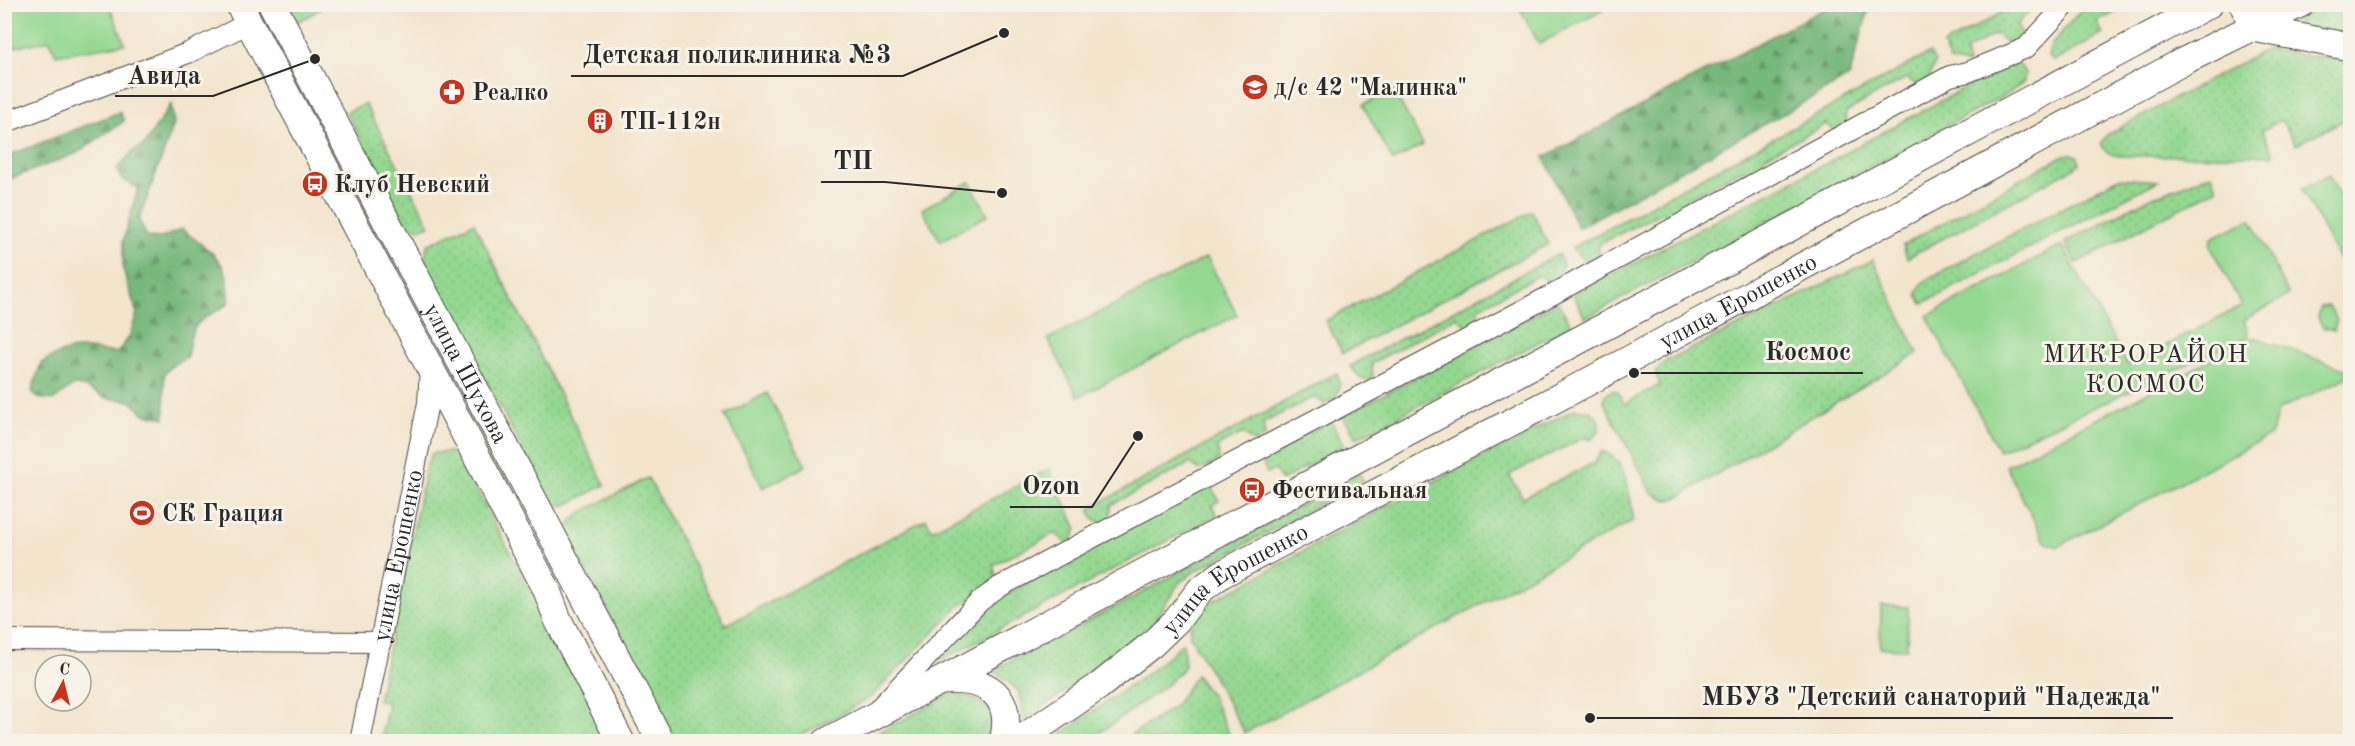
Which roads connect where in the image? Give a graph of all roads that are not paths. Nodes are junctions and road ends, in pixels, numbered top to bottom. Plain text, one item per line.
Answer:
1 (2067, 4) edge
2 (2210, 4) edge
3 (2300, 4) edge
4 (273, 8) edge
5 (244, 14) edge
6 (2248, 16) edge
7 (2350, 47) edge
8 (4, 123) edge
9 (430, 368) junction
10 (4, 640) edge
11 (381, 642) junction
12 (940, 681) junction
13 (869, 719) junction
14 (360, 741) edge
15 (621, 741) edge
16 (661, 741) edge
17 (826, 741) edge
18 (1003, 741) edge
19 (1017, 741) edge

1 - 13 street, улица Ерошенко
2 - 12 main road, улица Ерошенко
3 - 6 main road, улица Ерошенко
4 - 5 main road
4 - 16 main road, улица Шухова
5 - 8 street
5 - 9 main road, улица Шухова
6 - 7 main road
6 - 19 main road, улица Ерошенко
9 - 11 street, улица Ерошенко
9 - 15 main road, улица Шухова
10 - 11 street
11 - 14 street, улица Ерошенко
12 - 13 main road, улица Ерошенко
12 - 18 main road, улица Ерошенко
13 - 17 main road, улица Ерошенко

